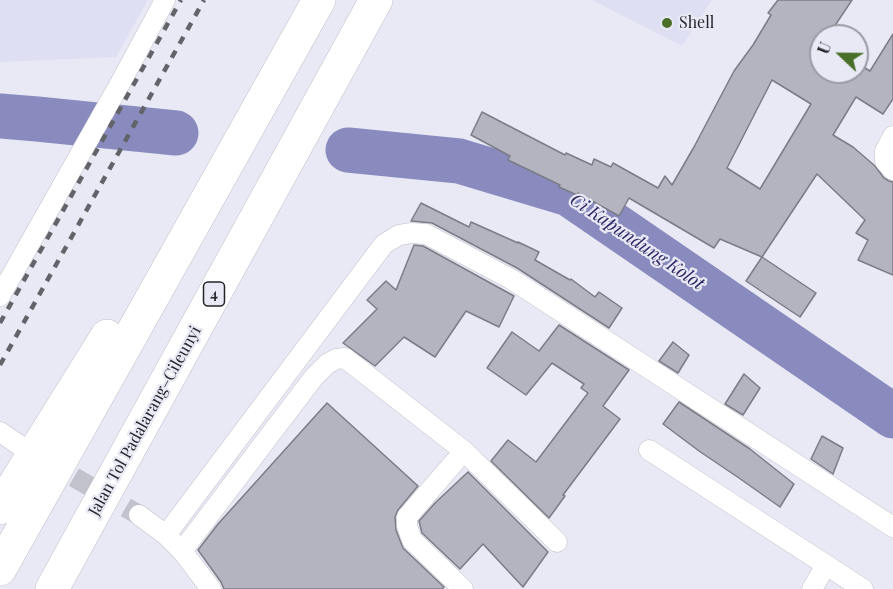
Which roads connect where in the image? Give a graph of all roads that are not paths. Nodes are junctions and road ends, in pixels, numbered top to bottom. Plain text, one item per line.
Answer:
1 (165, 0) edge
2 (317, 0) edge
3 (376, 0) edge
4 (893, 136) edge
5 (893, 170) edge
6 (0, 296) edge
7 (0, 432) edge
8 (22, 447) dead end
9 (649, 450) dead end
10 (464, 452) junction
11 (0, 507) edge
12 (139, 515) tunnel mouth
13 (893, 527) edge
14 (166, 536) junction
15 (557, 542) dead end
16 (182, 551) junction
17 (826, 565) junction
18 (0, 569) edge
19 (52, 589) edge
20 (211, 589) edge
21 (463, 589) edge
22 (812, 589) edge
23 (863, 589) edge

1 - 6 street
2 - 11 highway
2 - 18 highway
3 - 19 highway, Jalan Tol Padalarang–Cileunyi / 4
4 - 5 street
7 - 8 street
9 - 17 street
10 - 15 street
10 - 16 street
10 - 21 street
12 - 14 street
13 - 14 street
14 - 16 street
16 - 20 street
17 - 22 street
17 - 23 street

